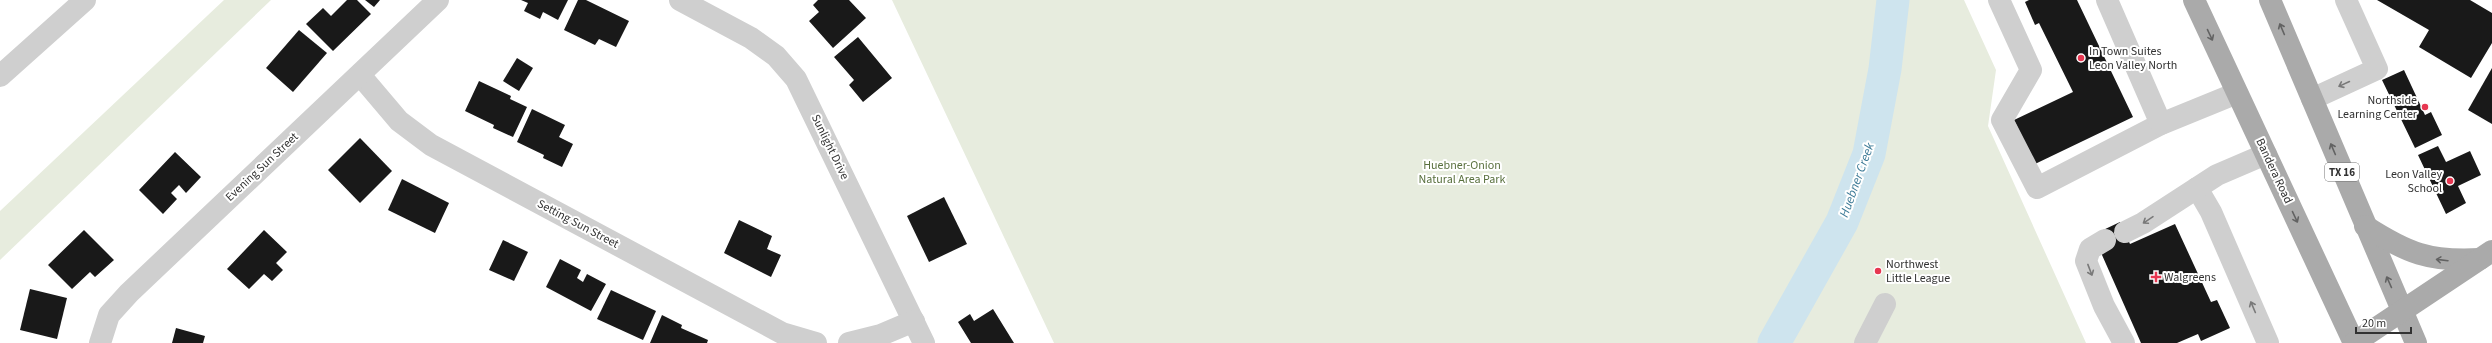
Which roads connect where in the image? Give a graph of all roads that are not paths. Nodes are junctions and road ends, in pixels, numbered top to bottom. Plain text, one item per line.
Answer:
1 (85, 0) edge
2 (438, 0) edge
3 (680, 0) edge
4 (1999, 0) edge
5 (2108, 0) edge
6 (2194, 0) edge
7 (2270, 0) edge
8 (2346, 0) edge
9 (360, 75) junction
10 (0, 76) edge
11 (2237, 93) junction
12 (2312, 99) junction
13 (2161, 124) junction
14 (2266, 154) junction
15 (2197, 188) junction
16 (2365, 226) junction
17 (2125, 232) dead end
18 (2104, 240) dead end
19 (2487, 255) edge
20 (1885, 304) dead end
21 (2402, 310) junction
22 (914, 321) junction
23 (2262, 341) edge
24 (100, 343) edge
25 (816, 343) edge
26 (849, 343) edge
27 (924, 343) edge
28 (1865, 343) edge
29 (2124, 343) edge
30 (2354, 343) edge
31 (2416, 343) edge

1 - 10 street
2 - 9 street, Evening Sun Street
3 - 22 street, Sunlight Drive
4 - 13 street
5 - 13 street
6 -> 11 main road, Bandera Road
12 -> 7 main road, TX 16
8 -> 12 street
9 - 24 street, Evening Sun Street
9 - 25 street, Setting Sun Street
11 - 13 street
11 - 14 main road, Bandera Road
16 -> 12 main road, TX 16
14 - 15 street
14 -> 30 main road, Bandera Road
15 -> 17 street
23 -> 15 street
19 -> 16 main road
21 -> 16 main road, TX 16
18 -> 29 street
19 - 21 main road
20 - 28 street
21 - 30 main road
21 - 31 main road, TX 16
22 - 26 street
22 - 27 street, Sunlight Drive

